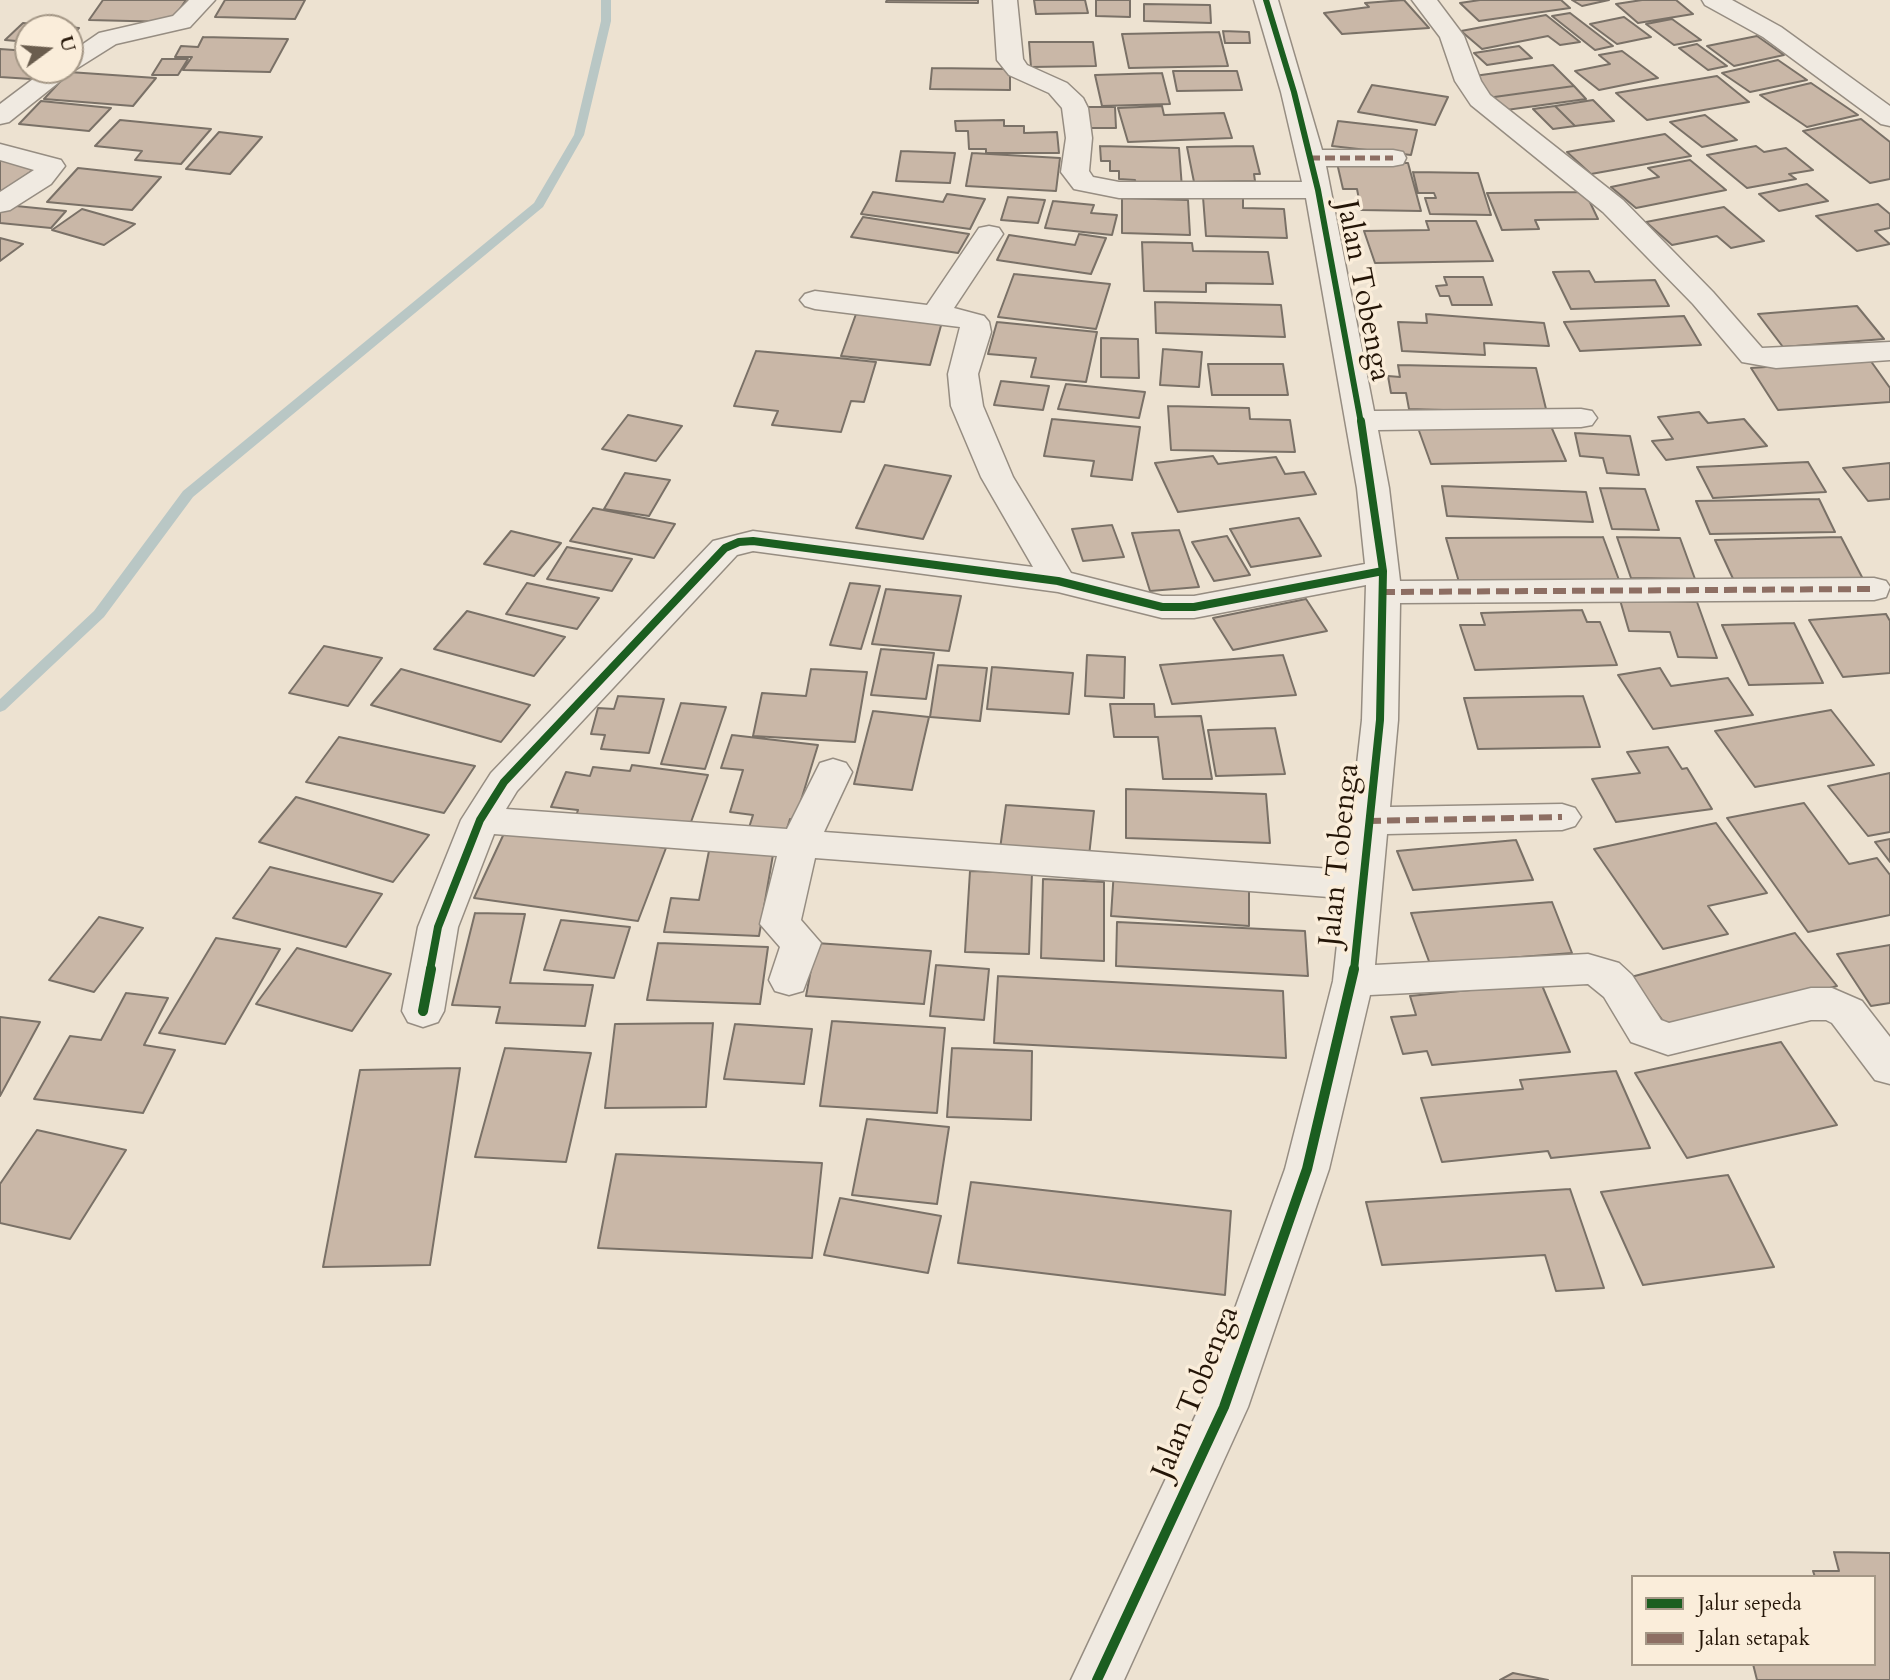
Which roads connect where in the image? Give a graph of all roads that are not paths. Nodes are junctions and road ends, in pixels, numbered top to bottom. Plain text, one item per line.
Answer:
1 (203, 0) edge
2 (1005, 0) edge
3 (1266, 0) edge
4 (1424, 0) edge
5 (1713, 0) edge
6 (84, 54) edge
7 (42, 84) edge
8 (0, 116) edge
9 (1890, 118) edge
10 (0, 152) edge
11 (1394, 158) dead end
12 (1314, 174) junction
13 (0, 204) edge
14 (989, 234) dead end
15 (815, 300) dead end
16 (935, 314) junction
17 (1890, 351) edge
18 (1581, 418) dead end
19 (1362, 421) junction
20 (1058, 581) junction
21 (1382, 582) junction
22 (1874, 589) dead end
23 (833, 772) dead end
24 (1562, 817) dead end
25 (480, 820) junction
26 (1368, 821) junction
27 (799, 844) junction
28 (1362, 885) junction
29 (789, 980) dead end
30 (1353, 981) junction
31 (423, 1011) dead end
32 (1890, 1068) edge
33 (1097, 1680) edge

1 - 6 street
2 - 12 street
3 - 12 street, Jalan Tobenga
4 - 17 street
5 - 9 street
7 - 8 street
10 - 13 street
11 - 12 street
12 - 19 street, Jalan Tobenga
14 - 16 street
15 - 16 street
16 - 20 street
18 - 19 street
19 - 21 street, Jalan Tobenga
20 - 21 street
20 - 25 street
21 - 22 street
21 - 26 street, Jalan Tobenga
23 - 27 street
24 - 26 street
25 - 27 street
25 - 31 street
26 - 28 street, Jalan Tobenga
27 - 28 street
27 - 29 street
28 - 30 street, Jalan Tobenga
30 - 32 street
30 - 33 street, Jalan Tobenga

